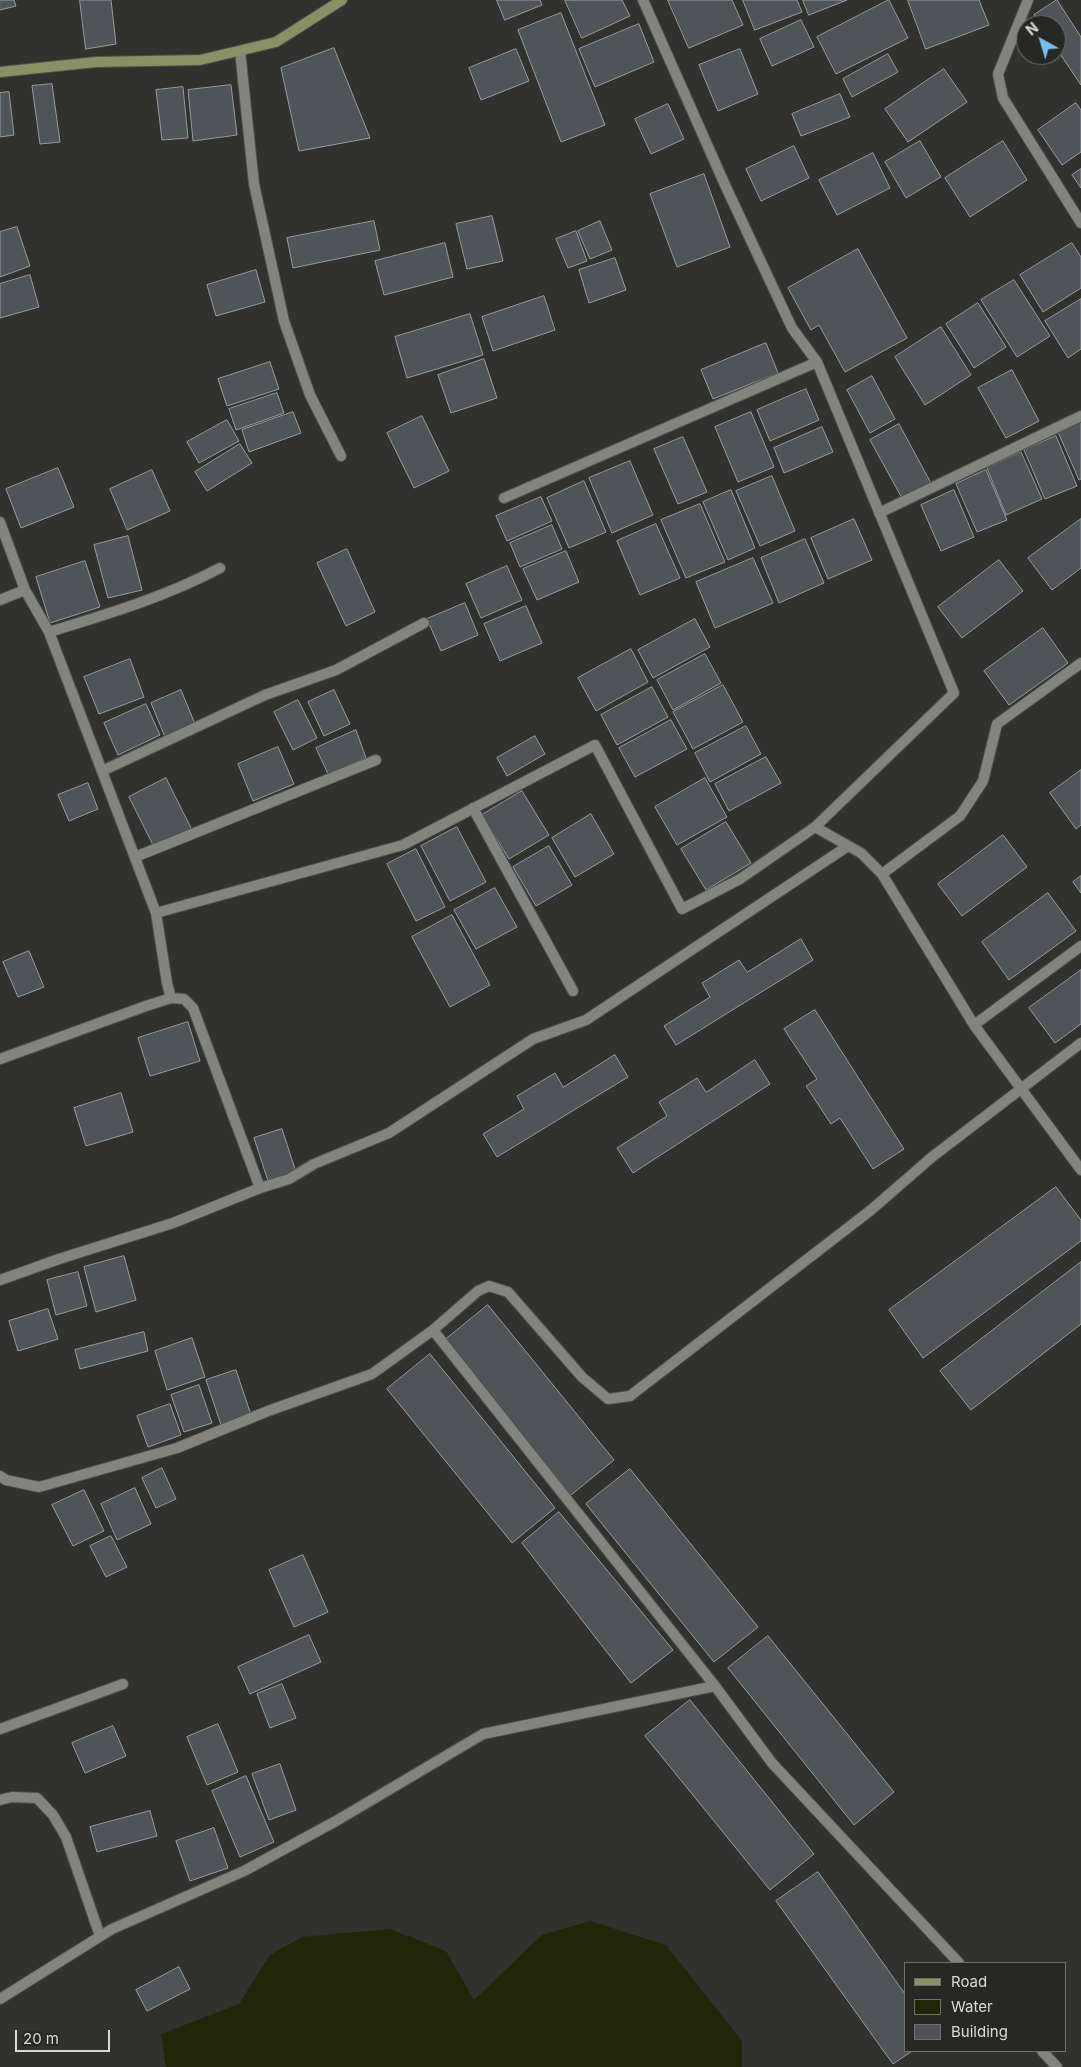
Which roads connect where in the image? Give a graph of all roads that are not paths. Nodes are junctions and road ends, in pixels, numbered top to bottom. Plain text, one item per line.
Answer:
1 (342, 0) edge
2 (643, 0) edge
3 (1028, 0) edge
4 (240, 51) junction
5 (0, 72) edge
6 (1081, 223) edge
7 (817, 362) junction
8 (1081, 416) edge
9 (342, 456) dead end
10 (504, 498) dead end
11 (879, 513) junction
12 (0, 522) edge
13 (220, 568) dead end
14 (26, 590) junction
15 (0, 600) edge
16 (424, 623) dead end
17 (49, 632) junction
18 (1081, 663) edge
19 (376, 760) dead end
20 (102, 771) junction
21 (473, 808) junction
22 (814, 827) junction
23 (848, 846) junction
24 (135, 858) junction
25 (882, 874) junction
26 (156, 913) junction
27 (1081, 946) edge
28 (573, 991) dead end
29 (171, 998) junction
30 (974, 1025) junction
31 (1081, 1043) edge
32 (0, 1059) edge
33 (1021, 1090) junction
34 (1079, 1163) edge
35 (260, 1188) junction
36 (0, 1280) edge
37 (434, 1330) junction
38 (0, 1476) edge
39 (123, 1684) dead end
40 (715, 1686) junction
41 (0, 1729) edge
42 (0, 1800) edge
43 (100, 1936) junction
44 (958, 1962) edge
45 (0, 1999) edge
46 (1043, 2052) edge
47 (1057, 2067) edge

1 - 4 street
2 - 7 street
3 - 6 street
4 - 5 street
4 - 9 street
7 - 10 street
7 - 11 street
8 - 11 street
11 - 22 street
12 - 14 street
13 - 17 street
14 - 15 street
14 - 17 street
16 - 20 street
17 - 20 street
18 - 25 street
19 - 24 street
20 - 24 street
21 - 22 street
21 - 26 street
21 - 28 street
22 - 23 street
23 - 25 street
23 - 35 street
24 - 26 street
25 - 30 street
26 - 29 street
27 - 30 street
29 - 32 street
29 - 35 street
30 - 33 street
31 - 33 street
33 - 34 street
33 - 37 street
35 - 36 street
37 - 38 street
37 - 40 street
39 - 41 street
40 - 43 street
40 - 44 street
42 - 43 street
43 - 45 street
46 - 47 street

